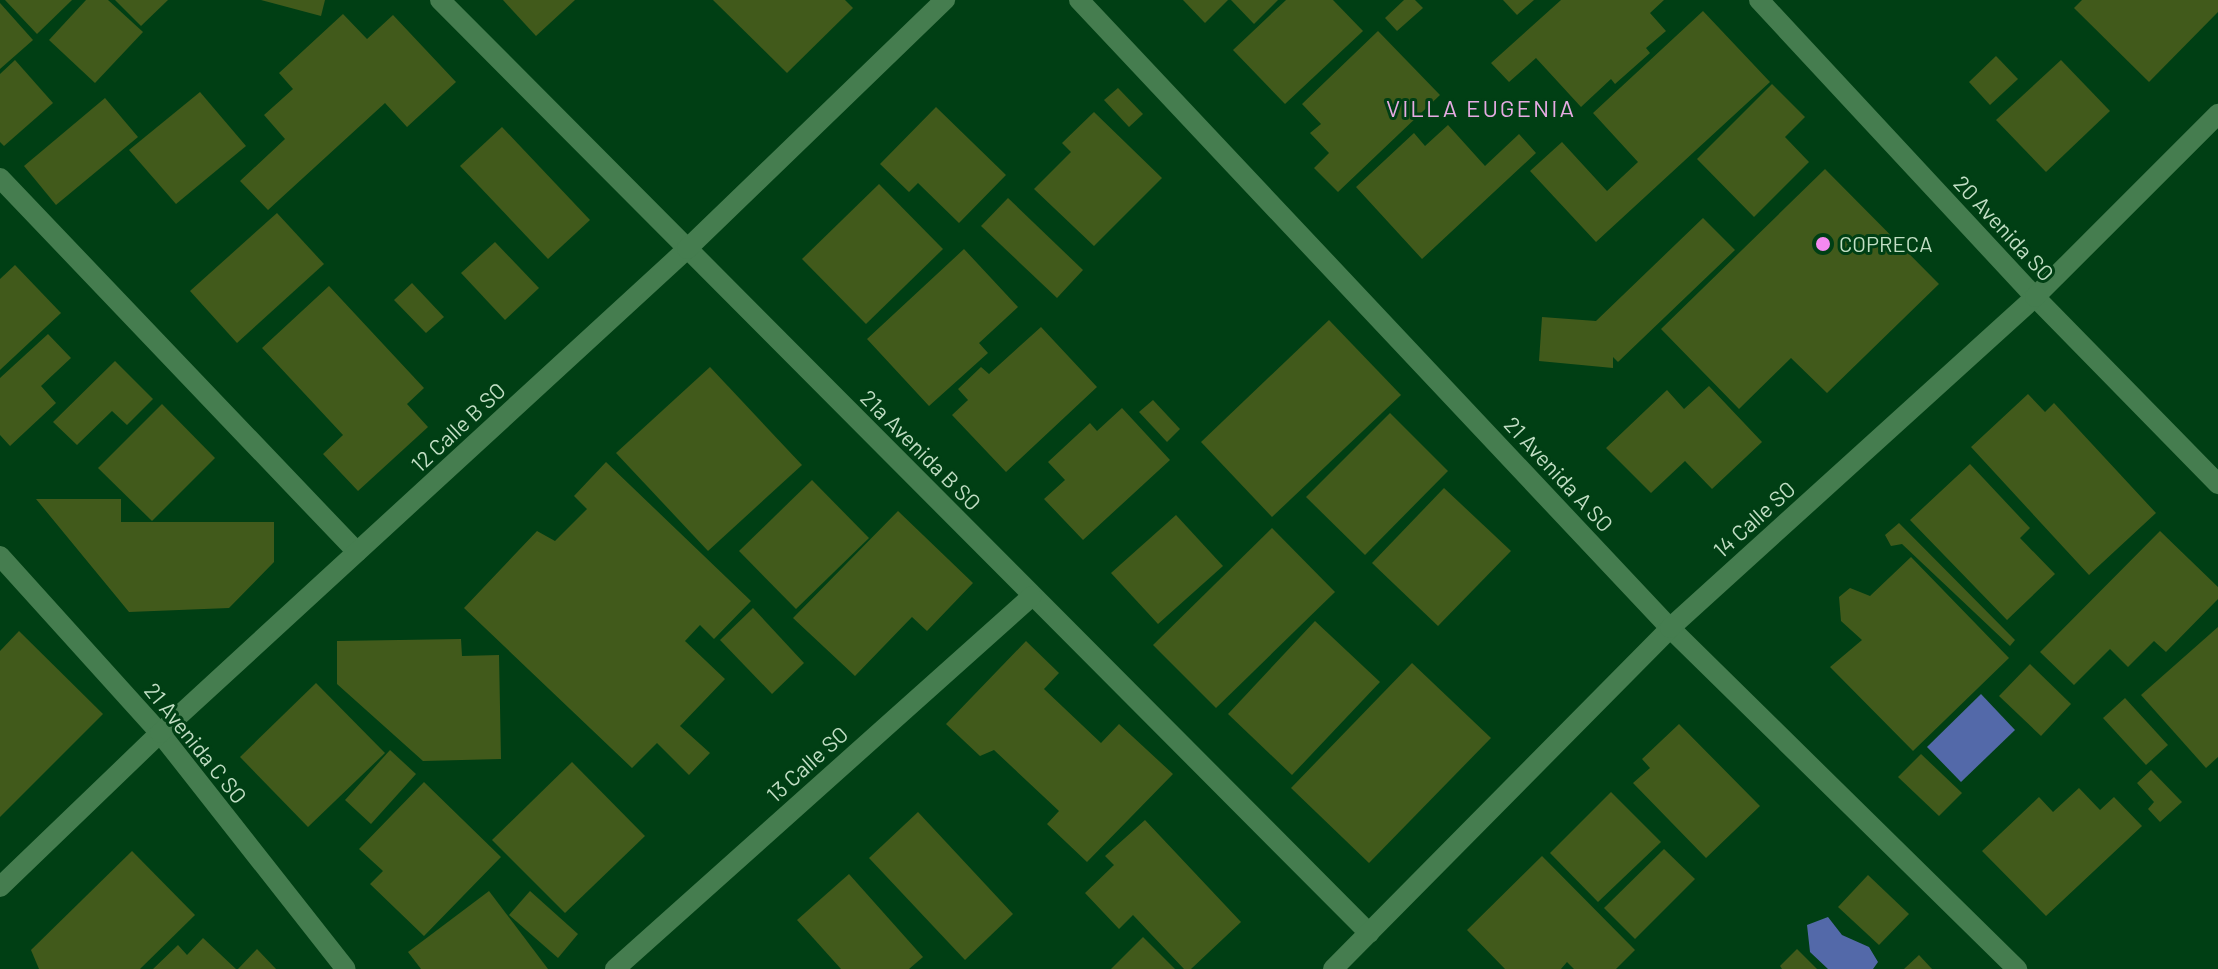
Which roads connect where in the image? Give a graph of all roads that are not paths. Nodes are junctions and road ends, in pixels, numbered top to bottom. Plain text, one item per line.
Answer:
1 (440, 0) edge
2 (945, 0) edge
3 (1079, 0) edge
4 (1759, 0) edge
5 (2218, 114) edge
6 (0, 178) edge
7 (687, 249) junction
8 (2035, 297) junction
9 (2218, 484) edge
10 (357, 552) junction
11 (0, 556) edge
12 (1032, 596) junction
13 (1670, 628) junction
14 (160, 733) junction
15 (0, 887) edge
16 (1369, 933) junction
17 (346, 969) edge
18 (615, 969) edge
19 (1333, 969) edge
20 (2017, 969) edge

1 - 7 street, 21a Avenida B SO
2 - 7 street, 12 Calle B SO
3 - 13 street, 21 Avenida A SO
4 - 8 street, 20 Avenida SO
5 - 8 street, 14 Calle SO
6 - 10 street
7 - 10 street, 12 Calle B SO
7 - 12 street, 21a Avenida B SO
8 - 9 street, 20 Avenida SO
8 - 13 street, 14 Calle SO
10 - 14 street, 12 Calle B SO
11 - 14 street, 21 Avenida C SO
12 - 16 street, 21a Avenida B SO
12 - 18 street, 13 Calle SO
13 - 16 street, 14 Calle SO
13 - 20 street, 21 Avenida A SO
14 - 15 street, 12 Calle B SO
14 - 17 street, 21 Avenida C SO
16 - 19 street, 14 Calle SO

